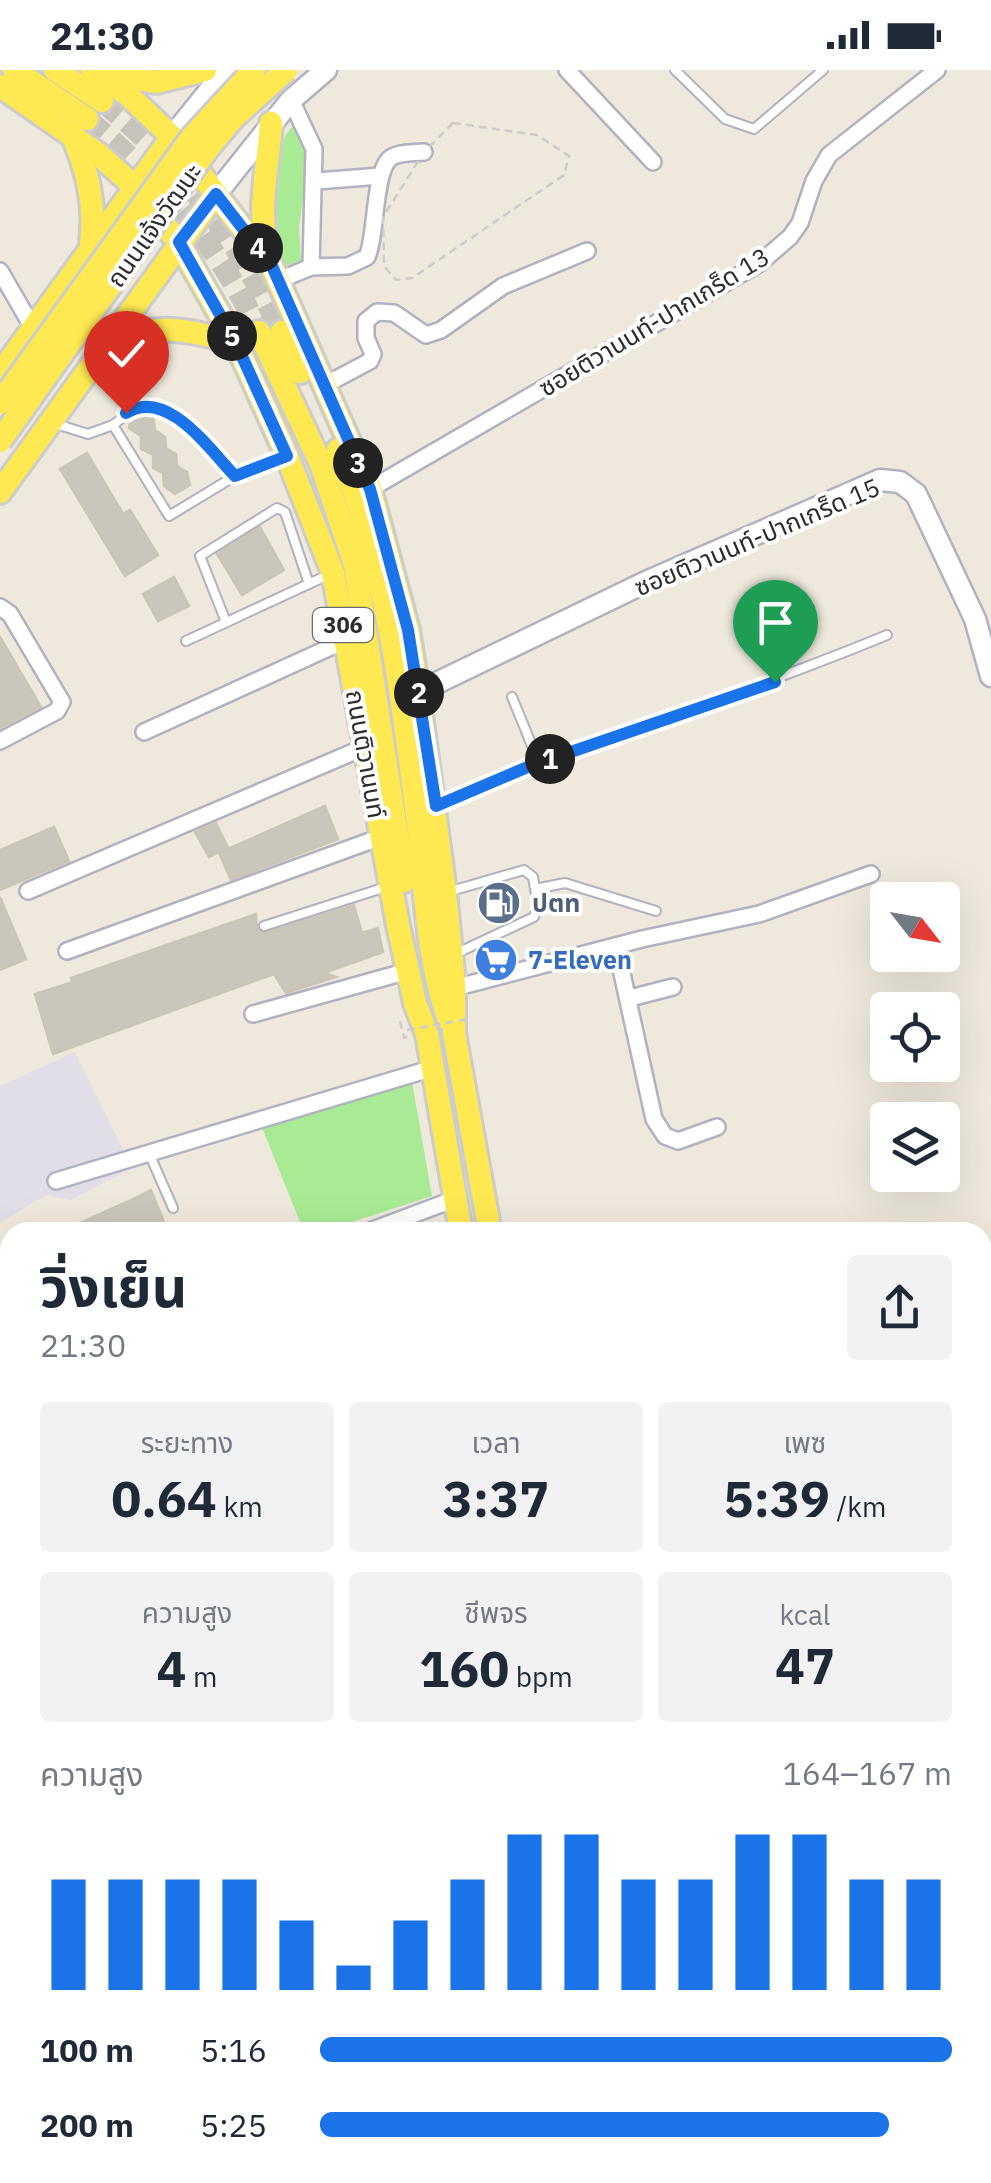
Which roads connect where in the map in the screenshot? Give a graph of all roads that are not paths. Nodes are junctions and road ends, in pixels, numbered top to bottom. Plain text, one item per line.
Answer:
1 (14, 70) edge
2 (55, 70) edge
3 (93, 70) edge
4 (206, 70) edge
5 (226, 70) edge
6 (254, 70) edge
7 (286, 70) edge
8 (326, 70) edge
9 (568, 70) edge
10 (674, 70) edge
11 (823, 70) edge
12 (937, 70) edge
13 (0, 86) edge
14 (291, 100) junction
15 (87, 117) junction
16 (270, 123) junction
17 (172, 137) junction
18 (424, 152) road end
19 (653, 162) dead end
20 (380, 176) junction
21 (316, 181) junction
22 (134, 186) junction
23 (216, 194) junction
24 (179, 242) junction
25 (90, 246) junction
26 (587, 250) dead end
27 (311, 267) junction
28 (0, 272) edge
29 (274, 274) junction
30 (33, 328) junction
31 (236, 343) junction
32 (105, 345) junction
33 (0, 374) edge
34 (323, 386) junction
35 (0, 403) edge
36 (50, 422) junction
37 (113, 425) junction
38 (0, 440) edge
39 (287, 456) junction
40 (0, 458) edge
41 (235, 476) junction
42 (4, 486) edge
43 (370, 489) junction
44 (332, 573) junction
45 (309, 584) junction
46 (0, 607) edge
47 (226, 622) junction
48 (887, 635) dead end
49 (186, 640) dead end
50 (346, 640) junction
51 (991, 676) edge
52 (418, 692) junction
53 (512, 696) dead end
54 (144, 732) dead end
55 (0, 741) edge
56 (365, 747) junction
57 (539, 763) junction
58 (436, 806) junction
59 (382, 837) junction
60 (870, 874) dead end
61 (390, 886) junction
62 (536, 889) junction
63 (28, 892) dead end
64 (445, 892) junction
65 (656, 911) dead end
66 (264, 926) dead end
67 (616, 946) junction
68 (67, 951) dead end
69 (450, 956) junction
70 (408, 972) junction
71 (674, 987) dead end
72 (454, 988) junction
73 (630, 998) junction
74 (253, 1014) dead end
75 (461, 1026) junction
76 (417, 1032) junction
77 (433, 1068) junction
78 (717, 1127) dead end
79 (149, 1154) junction
80 (56, 1181) dead end
81 (455, 1199) junction
82 (172, 1208) dead end
83 (394, 1222) edge
84 (459, 1222) edge
85 (489, 1222) edge

1 - 15 main road, 306
2 - 15 main road, 306
3 - 4 main road
3 - 17 main road, 306
5 - 17 street, ถนนแจ้งวัฒนะ
6 - 35 main road, ถนนแจ้งวัฒนะ, bridge
7 - 38 main road, ถนนแจ้งวัฒนะ, bridge
8 - 14 street, ถนนแจ้งวัฒนะ
9 - 19 street
10 - 11 lane
12 - 43 street, ซอยติวานนท์-ปากเกร็ด 13
13 - 15 main road, ถนนติวานนท์ / 306
14 - 16 street, ถนนแจ้งวัฒนะ
14 - 21 street
15 - 22 main road, ถนนติวานนท์ / 306
15 - 25 main road
16 - 23 street, ถนนแจ้งวัฒนะ
16 - 29 main road
17 - 22 main road, ถนนแจ้งวัฒนะ
17 - 23 main road, 306
18 - 20 street
20 - 21 street
20 - 27 street
21 - 27 street
22 - 24 main road, ถนนติวานนท์ / 306
22 - 25 main road, ถนนแจ้งวัฒนะ
23 - 24 main road, ถนนแจ้งวัฒนะ
23 - 29 main road, 306
24 - 31 main road, ถนนติวานนท์ / 306
24 - 32 main road, ถนนแจ้งวัฒนะ
25 - 30 main road, ถนนแจ้งวัฒนะ
26 - 34 street
27 - 29 street
28 - 30 street
29 - 34 main road, 306
30 - 33 main road, ถนนแจ้งวัฒนะ
31 - 32 main road
31 - 39 main road, ถนนติวานนท์ / 306
32 - 36 main road, ถนนแจ้งวัฒนะ
34 - 43 main road, 306
36 - 37 lane
36 - 42 main road, ถนนแจ้งวัฒนะ
37 - 41 lane
37 - 41 lane
39 - 41 lane
39 - 44 main road, ถนนติวานนท์ / 306
40 - 42 main road
43 - 52 main road, 306
44 - 45 lane
44 - 50 main road, ถนนติวานนท์ / 306
45 - 47 lane
45 - 47 lane
46 - 55 street
47 - 49 lane
48 - 57 lane
50 - 54 street
50 - 56 main road, ถนนติวานนท์ / 306
51 - 52 street, ซอยติวานนท์-ปากเกร็ด 15
52 - 58 main road, 306
53 - 57 lane
56 - 59 main road, ถนนติวานนท์ / 306
56 - 63 street
57 - 58 lane
58 - 64 main road, 306
59 - 61 main road, ถนนติวานนท์ / 306
59 - 68 street
60 - 67 street
61 - 66 lane
61 - 70 main road, ถนนติวานนท์ / 306
62 - 64 lane
62 - 65 lane
62 - 69 lane
64 - 69 main road, 306
67 - 72 street
67 - 73 street
69 - 72 main road, 306
70 - 74 street
70 - 76 main road, ถนนติวานนท์ / 306
71 - 73 street
72 - 75 main road, 306
73 - 78 street
75 - 76 main road, 306
75 - 85 main road, 306
76 - 77 main road, ถนนติวานนท์ / 306
77 - 79 street
77 - 81 main road, ถนนติวานนท์ / 306
79 - 80 street
79 - 82 lane
81 - 83 street
81 - 84 main road, ถนนติวานนท์ / 306

